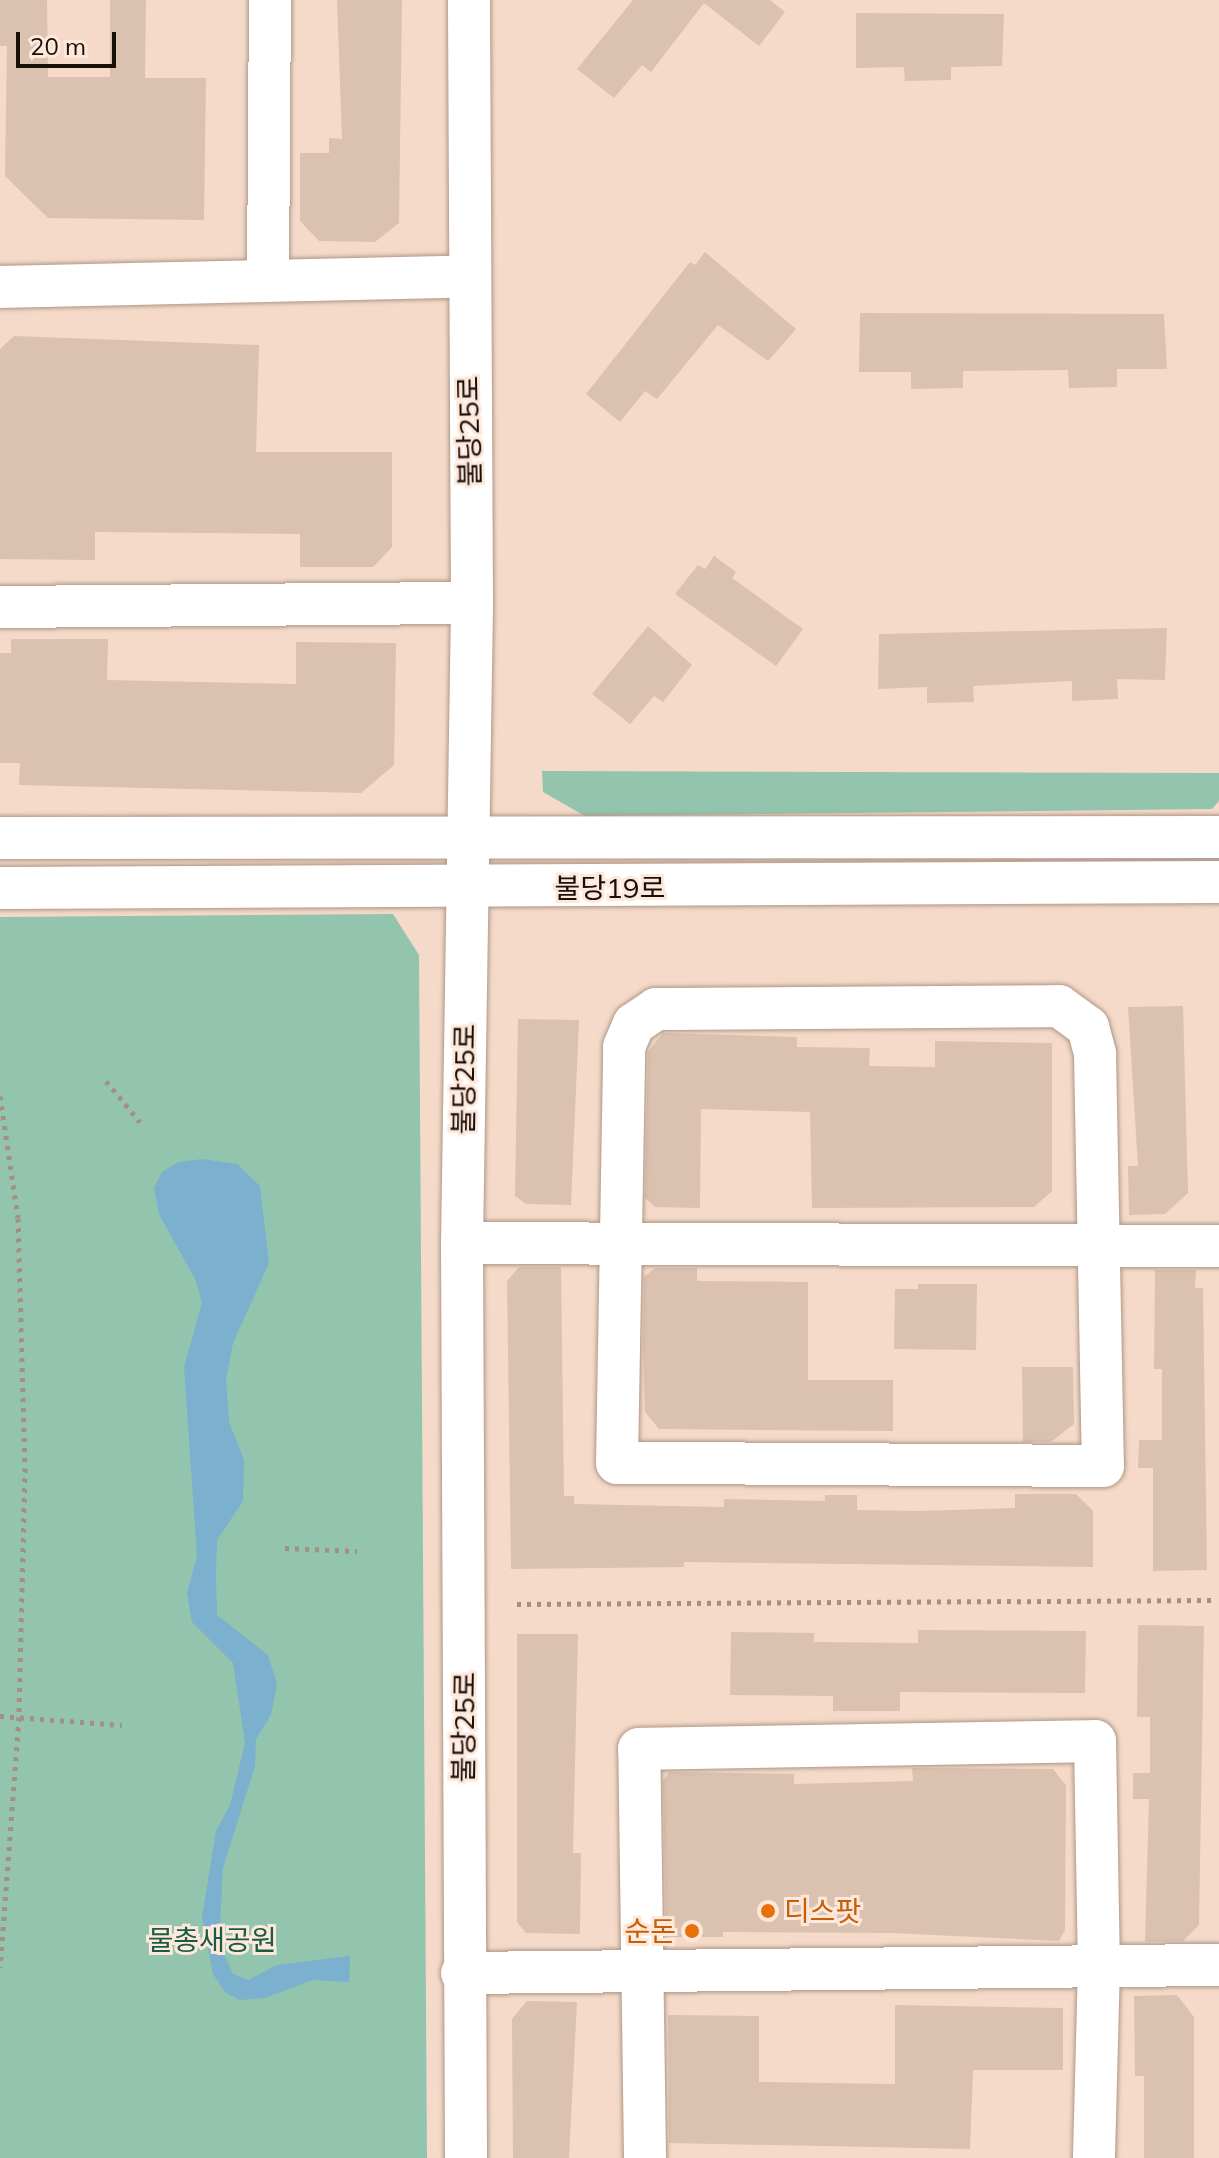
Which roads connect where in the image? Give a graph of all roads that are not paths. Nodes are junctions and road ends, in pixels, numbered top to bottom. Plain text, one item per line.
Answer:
1 (270, 0) edge
2 (469, 0) edge
3 (467, 276) junction
4 (268, 280) junction
5 (0, 287) edge
6 (472, 603) junction
7 (0, 607) edge
8 (1219, 837) edge
9 (0, 838) edge
10 (466, 838) junction
11 (1219, 882) edge
12 (0, 888) edge
13 (466, 889) junction
14 (619, 1241) junction
15 (462, 1243) junction
16 (1099, 1245) junction
17 (1219, 1246) edge
18 (1099, 1965) junction
19 (1219, 1965) edge
20 (462, 1973) junction
21 (642, 1974) junction
22 (466, 2158) edge
23 (645, 2158) edge
24 (1094, 2158) edge

1 - 4 street
2 - 3 street, 불당25로
3 - 4 street
3 - 6 street, 불당25로
4 - 5 street
6 - 7 street
6 - 10 street, 불당25로
8 - 10 street, 불당19로
9 - 10 street, 불당19로
10 - 13 street, 불당25로
11 - 13 street, 불당19로
12 - 13 street, 불당19로
13 - 15 street, 불당25로
14 - 15 street
14 - 16 street
14 - 16 street
14 - 16 street
15 - 20 street, 불당25로
16 - 17 street
18 - 19 street
18 - 21 street
18 - 21 street
18 - 24 street
20 - 21 street
20 - 22 street, 불당25로
21 - 23 street

